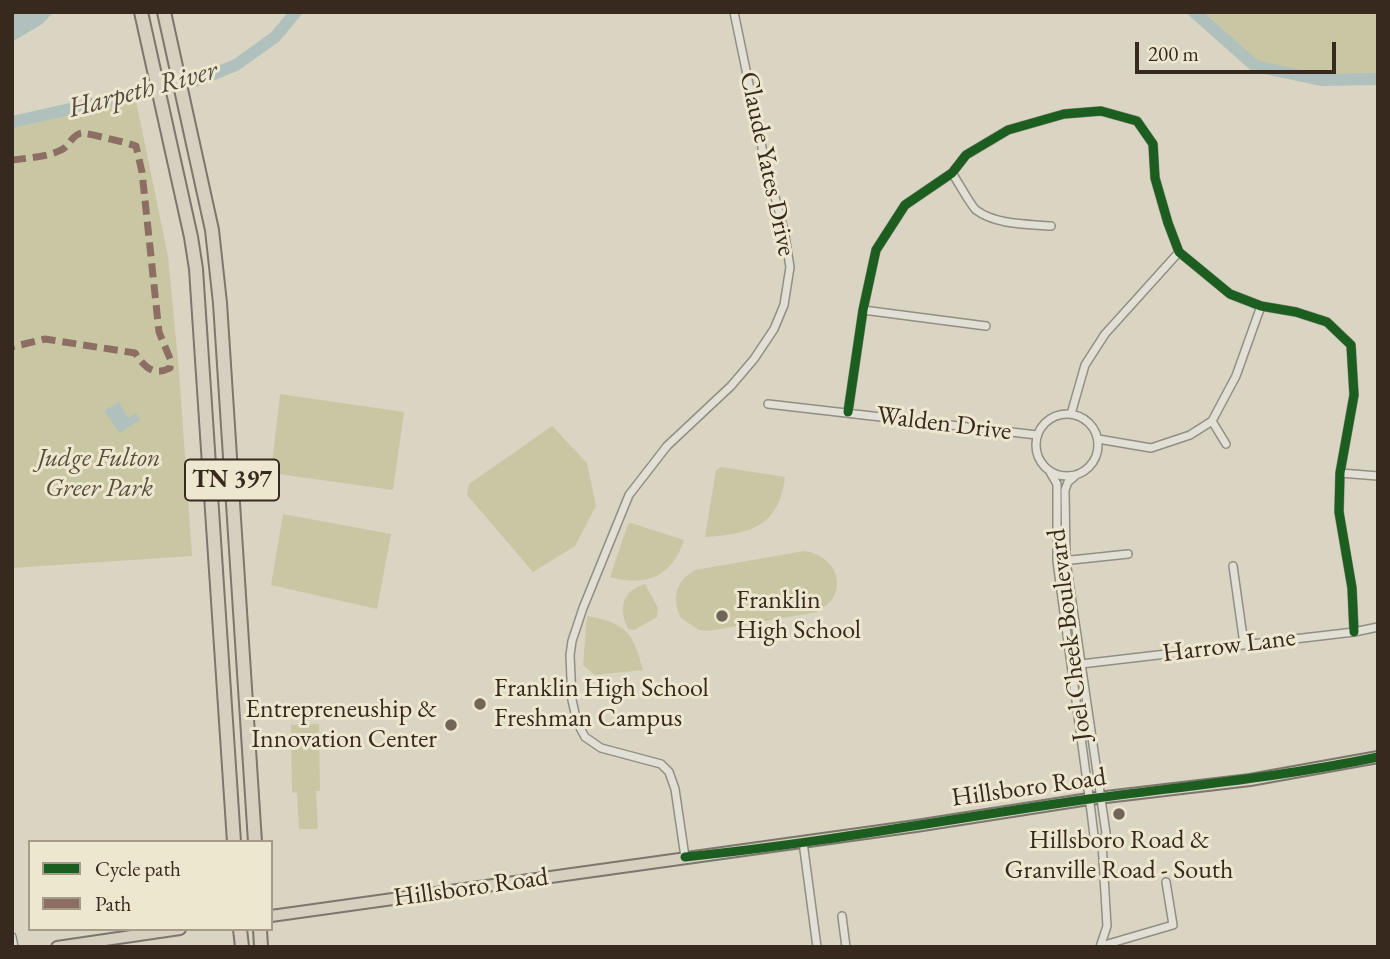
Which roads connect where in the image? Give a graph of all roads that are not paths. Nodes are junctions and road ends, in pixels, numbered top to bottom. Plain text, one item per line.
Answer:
1 (141, 12) edge
2 (734, 12) edge
3 (165, 18) edge
4 (952, 173) junction
5 (1051, 226) dead end
6 (1179, 252) junction
7 (1261, 306) junction
8 (863, 310) junction
9 (986, 326) dead end
10 (768, 404) dead end
11 (848, 412) junction
12 (1071, 414) junction
13 (1212, 421) junction
14 (1037, 435) junction
15 (1098, 439) junction
16 (1226, 444) dead end
17 (1051, 472) junction
18 (1340, 473) junction
19 (1076, 475) junction
20 (1378, 476) edge
21 (1128, 554) dead end
22 (1062, 561) junction
23 (1233, 566) dead end
24 (1378, 627) edge
25 (1354, 632) junction
26 (1244, 644) junction
27 (1081, 664) junction
28 (1094, 757) junction
29 (1378, 757) edge
30 (1084, 760) junction
31 (1095, 799) junction
32 (234, 840) edge
33 (255, 840) edge
34 (803, 842) junction
35 (1102, 843) junction
36 (685, 857) junction
37 (1166, 882) dead end
38 (273, 916) edge
39 (842, 916) dead end
40 (166, 931) edge
41 (12, 937) edge
42 (1100, 946) edge
43 (14, 947) edge
44 (57, 947) edge
45 (817, 947) edge
46 (846, 947) edge

1 - 32 highway, TN 397
2 - 36 street, Claude Yates Drive
3 - 33 highway, TN 397
4 - 5 street
4 - 6 street
4 - 8 street
6 - 7 street
6 - 12 street
7 - 13 street
7 - 18 street
8 - 9 street
8 - 11 street
10 - 11 street, Walden Drive
11 - 14 street, Walden Drive
12 - 14 street, Walden Drive
12 - 15 street
13 - 15 street
13 - 16 street
14 - 17 street, Walden Drive
15 - 19 street
17 - 19 street
17 - 22 street, Joel Cheek Boulevard
18 - 20 street
18 - 25 street
19 - 22 street, Joel Cheek Boulevard
21 - 22 street
22 - 27 street, Joel Cheek Boulevard
22 - 30 street, Joel Cheek Boulevard
23 - 26 street
24 - 25 street, Harrow Lane
25 - 26 street, Harrow Lane
26 - 27 street, Harrow Lane
27 - 28 street, Joel Cheek Boulevard
28 - 30 street
28 - 31 street, Joel Cheek Boulevard
29 - 31 main road, Hillsboro Road
30 - 31 street, Joel Cheek Boulevard
31 - 34 main road, Hillsboro Road
31 - 35 street
31 - 35 street
34 - 36 main road, Hillsboro Road
34 - 45 street
35 - 42 street
36 - 38 main road, Hillsboro Road
37 - 42 street
39 - 46 street
40 - 44 main road
41 - 43 street

